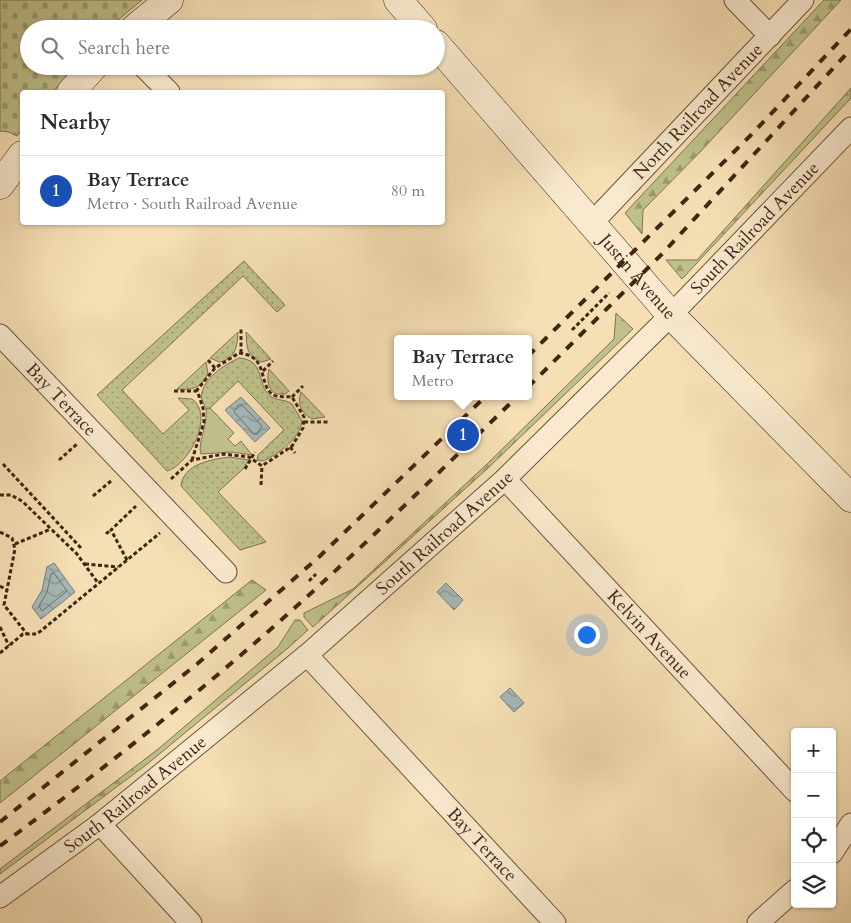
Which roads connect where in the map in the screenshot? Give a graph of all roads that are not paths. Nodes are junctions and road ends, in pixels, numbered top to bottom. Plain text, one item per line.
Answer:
1 (169, 0) edge
2 (398, 0) edge
3 (736, 0) edge
4 (804, 0) edge
5 (145, 20) edge
6 (415, 20) edge
7 (770, 36) junction
8 (445, 54) edge
9 (86, 75) edge
10 (152, 75) edge
11 (73, 90) edge
12 (167, 90) edge
13 (851, 128) edge
14 (20, 158) edge
15 (0, 185) edge
16 (592, 223) junction
17 (671, 315) junction
18 (0, 334) edge
19 (505, 479) junction
20 (851, 498) edge
21 (226, 572) dead end
22 (307, 656) junction
23 (791, 787) edge
24 (100, 824) junction
25 (791, 894) edge
26 (0, 898) edge
27 (191, 923) edge
28 (555, 923) edge
29 (758, 923) edge

1 - 5 street
2 - 6 street
3 - 7 street
4 - 7 street, North Railroad Avenue
7 - 16 street, North Railroad Avenue
8 - 16 street, Justin Avenue
9 - 11 street
10 - 12 street
13 - 17 street, South Railroad Avenue
14 - 15 street
16 - 17 street, Justin Avenue
17 - 19 street, South Railroad Avenue
17 - 20 street, Justin Avenue
18 - 21 street, Bay Terrace
19 - 22 street, South Railroad Avenue
19 - 23 street, Kelvin Avenue
22 - 24 street, South Railroad Avenue
22 - 28 street, Bay Terrace
24 - 26 street, South Railroad Avenue
24 - 27 street
25 - 29 street

